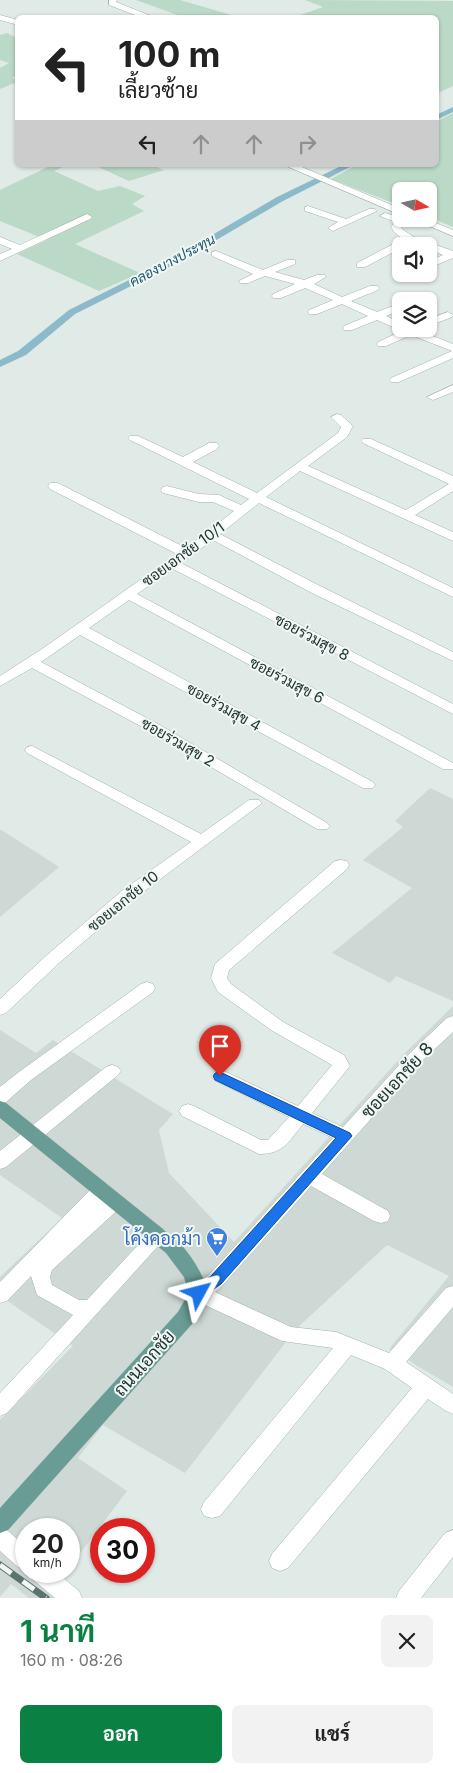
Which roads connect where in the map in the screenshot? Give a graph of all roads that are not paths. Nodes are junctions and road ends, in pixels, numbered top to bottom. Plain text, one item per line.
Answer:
1 (113, 0) edge
2 (144, 15) edge
3 (0, 17) edge
4 (15, 22) edge
5 (292, 167) edge
6 (349, 202) dead end
7 (392, 208) edge
8 (308, 209) dead end
9 (372, 211) junction
10 (87, 217) dead end
11 (346, 222) junction
12 (438, 227) edge
13 (333, 228) dead end
14 (453, 233) edge
15 (408, 237) edge
16 (0, 240) edge
17 (19, 248) junction
18 (392, 248) edge
19 (437, 249) edge
20 (216, 254) dead end
21 (451, 254) edge
22 (0, 258) edge
23 (437, 261) edge
24 (291, 262) dead end
25 (361, 265) dead end
26 (263, 274) junction
27 (322, 277) dead end
28 (244, 282) dead end
29 (305, 284) junction
30 (374, 288) dead end
31 (277, 296) dead end
32 (342, 301) junction
33 (392, 310) edge
34 (313, 312) dead end
35 (448, 314) dead end
36 (376, 316) junction
37 (437, 319) edge
38 (392, 322) edge
39 (348, 328) dead end
40 (395, 337) edge
41 (426, 337) edge
42 (382, 344) dead end
43 (452, 349) edge
44 (395, 380) dead end
45 (453, 388) edge
46 (433, 397) dead end
47 (337, 417) dead end
48 (134, 438) dead end
49 (367, 442) dead end
50 (213, 446) dead end
51 (184, 462) junction
52 (299, 466) junction
53 (453, 482) edge
54 (54, 486) dead end
55 (453, 486) edge
56 (167, 490) dead end
57 (259, 498) junction
58 (243, 510) junction
59 (407, 515) junction
60 (212, 535) junction
61 (453, 537) edge
62 (186, 553) junction
63 (171, 563) junction
64 (453, 593) edge
65 (127, 594) junction
66 (80, 629) junction
67 (453, 657) edge
68 (32, 662) junction
69 (0, 682) edge
70 (453, 710) edge
71 (32, 750) dead end
72 (448, 766) dead end
73 (368, 785) dead end
74 (254, 803) dead end
75 (322, 826) dead end
76 (201, 841) junction
77 (341, 865) dead end
78 (147, 988) dead end
79 (0, 1009) edge
80 (453, 1022) edge
81 (112, 1072) dead end
82 (220, 1076) dead end
83 (0, 1097) edge
84 (0, 1108) edge
85 (188, 1111) dead end
86 (301, 1115) junction
87 (32, 1133) junction
88 (345, 1136) junction
89 (0, 1162) edge
90 (309, 1176) junction
91 (108, 1196) junction
92 (381, 1216) dead end
93 (158, 1235) junction
94 (199, 1293) junction
95 (453, 1294) edge
96 (0, 1295) edge
97 (92, 1308) junction
98 (348, 1344) junction
99 (392, 1363) junction
100 (425, 1387) junction
101 (453, 1405) edge
102 (0, 1407) edge
103 (212, 1509) dead end
104 (0, 1523) edge
105 (0, 1538) edge
106 (453, 1540) edge
107 (15, 1551) edge
108 (280, 1560) dead end
109 (54, 1583) edge
110 (71, 1598) edge
111 (407, 1598) edge

1 - 2 street
3 - 4 street
5 - 7 street
6 - 9 street
8 - 11 street
9 - 11 street
9 - 15 street
10 - 17 street
11 - 13 street
12 - 14 street
16 - 17 street
17 - 22 street
18 - 25 street
19 - 21 street
20 - 26 street
21 - 23 street
24 - 26 street
26 - 28 street
26 - 29 street
27 - 29 street
29 - 31 street
29 - 32 street
30 - 32 street
32 - 34 street
32 - 36 street
33 - 36 street
35 - 37 street
36 - 38 street
36 - 39 street
40 - 42 street
41 - 43 street
43 - 44 street
45 - 46 street
47 - 52 street, ซอยเอกชัย 10/1
48 - 51 street
49 - 53 street
50 - 51 street
51 - 57 street
52 - 57 street, ซอยเอกชัย 10/1
52 - 59 street
54 - 62 street
55 - 59 street
56 - 58 street
57 - 58 street, ซอยเอกชัย 10/1
57 - 64 street
58 - 60 street, ซอยเอกชัย 10/1
59 - 61 street
60 - 62 street, ซอยเอกชัย 10/1
60 - 67 street
62 - 63 street, ซอยเอกชัย 10/1
63 - 65 street, ซอยเอกชัย 10/1
63 - 70 street, ซอยร่วมสุข 8
65 - 66 street, ซอยเอกชัย 10/1
65 - 72 street, ซอยร่วมสุข 6
66 - 68 street, ซอยเอกชัย 10/1
66 - 73 street, ซอยร่วมสุข 4
68 - 69 street, ซอยเอกชัย 10/1
68 - 75 street, ซอยร่วมสุข 2
71 - 76 street
74 - 76 street, ซอยเอกชัย 10
76 - 79 street, ซอยเอกชัย 10
77 - 86 street
78 - 83 street
80 - 88 street, ซอยเอกชัย 8
81 - 87 street
82 - 86 street
84 - 87 main road
85 - 86 street
86 - 88 street
87 - 89 street
87 - 91 main road
88 - 90 street, ซอยเอกชัย 8
90 - 92 street
90 - 94 street, ซอยเอกชัย 8
91 - 93 main road
91 - 96 street
91 - 97 street
93 - 94 main road
93 - 97 street
94 - 98 street
94 - 104 main road, ถนนเอกชัย
95 - 99 street
97 - 102 street
98 - 99 street
98 - 103 street
99 - 100 street
100 - 101 street
100 - 108 street
105 - 107 street
106 - 111 street
109 - 110 street

